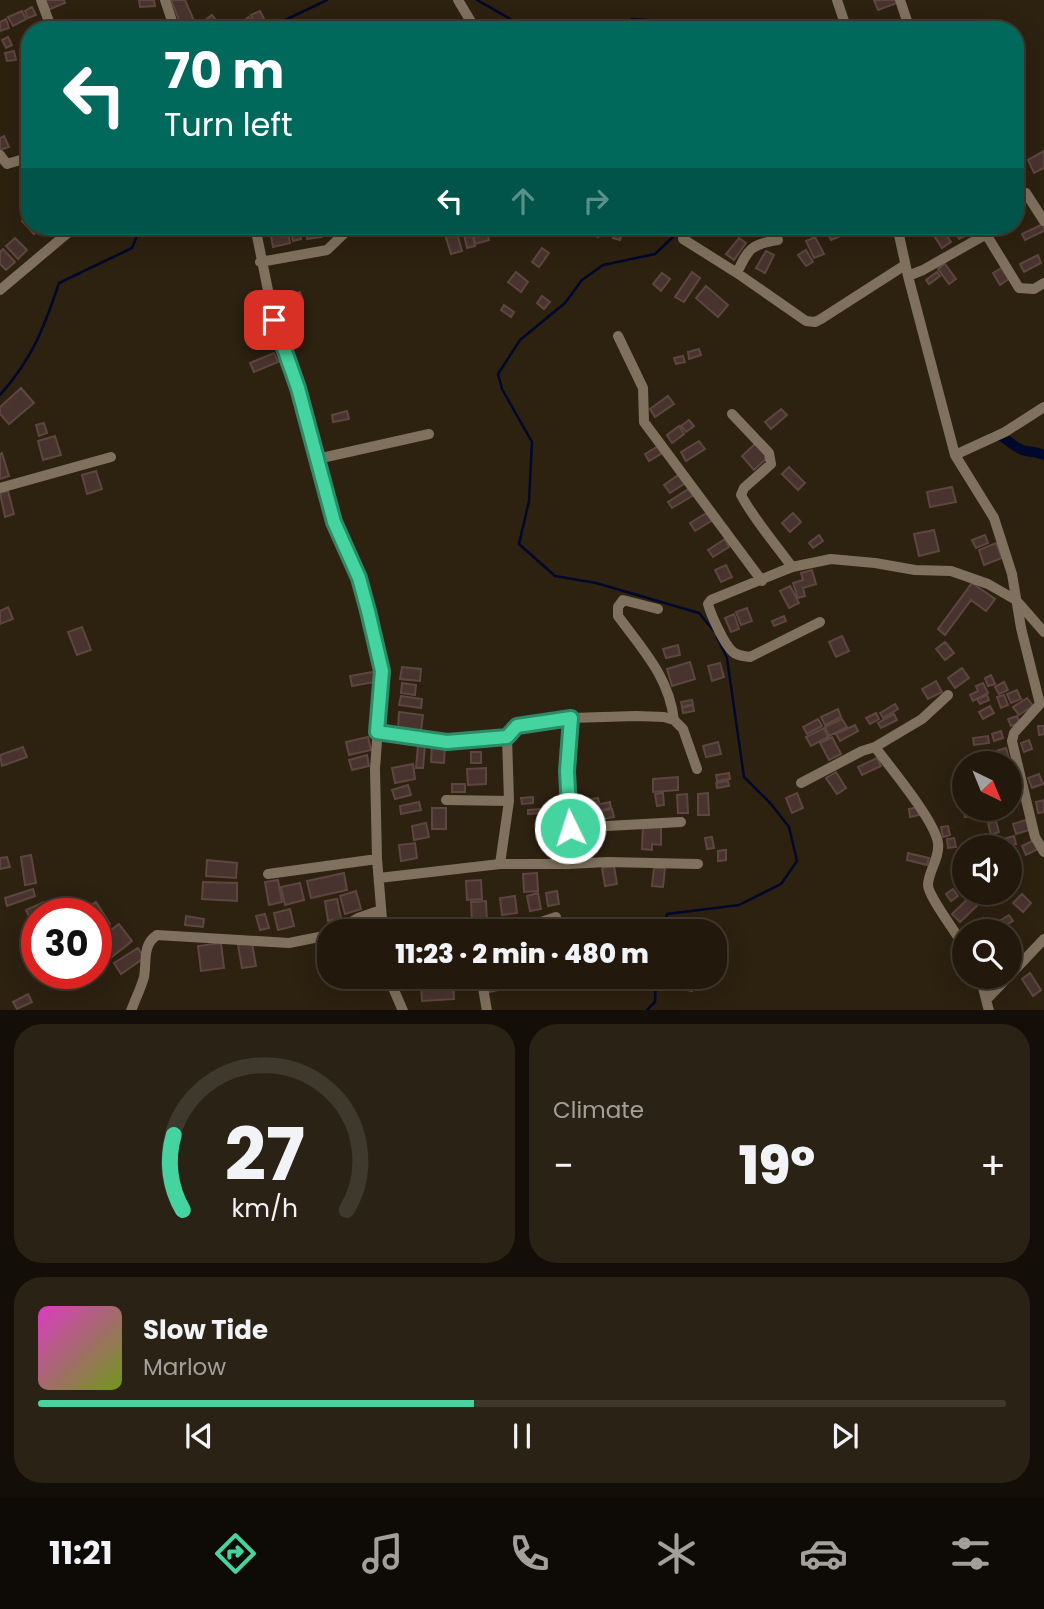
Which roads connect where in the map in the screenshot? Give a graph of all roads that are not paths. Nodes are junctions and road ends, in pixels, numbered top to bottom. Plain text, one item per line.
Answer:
1 (41, 0) edge
2 (165, 0) edge
3 (458, 0) edge
4 (838, 0) edge
5 (900, 0) edge
6 (49, 21) edge
7 (172, 21) edge
8 (470, 21) edge
9 (844, 21) edge
10 (907, 21) edge
11 (0, 155) edge
12 (21, 160) edge
13 (1024, 194) edge
14 (1044, 221) edge
15 (65, 235) edge
16 (256, 235) edge
17 (343, 235) edge
18 (899, 235) edge
19 (976, 235) edge
20 (986, 235) edge
21 (683, 239) dead end
22 (778, 240) dead end
23 (260, 262) junction
24 (905, 265) junction
25 (737, 273) junction
26 (908, 276) junction
27 (1044, 283) edge
28 (0, 290) edge
29 (618, 335) dead end
30 (1044, 407) edge
31 (732, 414) dead end
32 (429, 434) dead end
33 (955, 454) junction
34 (111, 457) dead end
35 (317, 459) junction
36 (0, 488) edge
37 (792, 567) junction
38 (762, 581) junction
39 (1016, 600) junction
40 (658, 609) dead end
41 (820, 622) dead end
42 (1044, 632) edge
43 (948, 695) dead end
44 (571, 718) junction
45 (674, 720) junction
46 (377, 732) junction
47 (507, 737) junction
48 (875, 747) junction
49 (697, 769) dead end
50 (802, 783) dead end
51 (446, 800) dead end
52 (509, 801) junction
53 (681, 822) dead end
54 (570, 828) junction
55 (1044, 852) edge
56 (377, 859) junction
57 (500, 864) junction
58 (568, 864) junction
59 (698, 864) dead end
60 (268, 874) dead end
61 (379, 878) junction
62 (381, 910) junction
63 (556, 917) dead end
64 (356, 919) edge
65 (382, 919) edge
66 (550, 919) edge
67 (952, 928) edge
68 (317, 937) edge
69 (1044, 939) edge
70 (1022, 962) edge
71 (394, 989) edge
72 (483, 989) edge
73 (984, 989) edge
74 (997, 989) edge
75 (987, 999) junction
76 (131, 1010) edge
77 (403, 1010) edge
78 (487, 1010) edge
79 (989, 1010) edge

1 - 6 street
2 - 7 street
3 - 8 street
4 - 9 street
5 - 10 street
11 - 12 street
13 - 14 street
15 - 28 street
16 - 23 street
17 - 23 street
18 - 24 street
19 - 26 street
20 - 27 street
21 - 25 street
22 - 25 street
23 - 35 street
24 - 25 street
24 - 26 street
26 - 33 street
29 - 38 street
30 - 33 street
31 - 37 street
32 - 35 street
33 - 39 street
34 - 36 street
35 - 46 street
37 - 38 street
37 - 39 street
38 - 41 street
39 - 42 street
39 - 55 street
40 - 45 street
43 - 48 street
44 - 45 street
44 - 47 street
44 - 54 street
45 - 49 street
46 - 47 street
46 - 56 street
47 - 52 street
48 - 50 street
48 - 67 street
51 - 52 street
52 - 57 street
53 - 54 street
54 - 58 street
56 - 60 street
56 - 61 street
57 - 58 street
57 - 61 street
58 - 59 street
61 - 62 street
62 - 64 street
62 - 65 street
63 - 66 street
68 - 76 street
69 - 70 street
71 - 77 street
72 - 78 street
73 - 75 street
74 - 75 street
75 - 79 street

